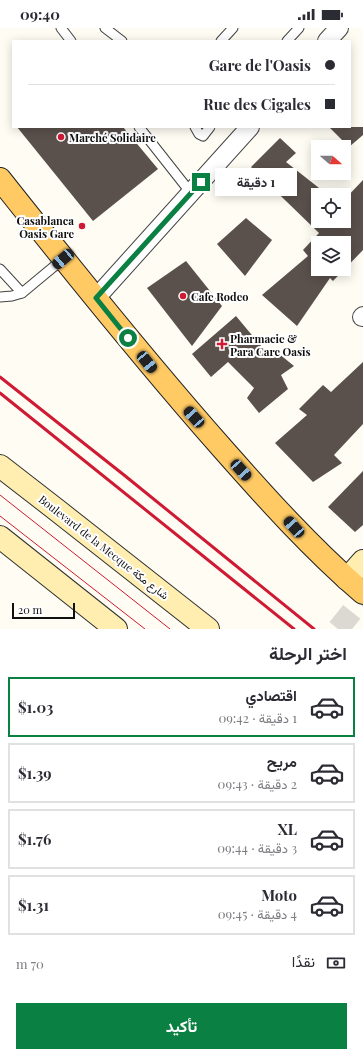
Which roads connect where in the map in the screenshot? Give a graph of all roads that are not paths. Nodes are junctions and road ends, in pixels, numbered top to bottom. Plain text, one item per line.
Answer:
1 (61, 28) edge
2 (233, 28) edge
3 (299, 28) edge
4 (339, 28) edge
5 (109, 29) edge
6 (70, 40) edge
7 (121, 40) edge
8 (222, 40) edge
9 (288, 40) edge
10 (328, 40) edge
11 (140, 128) edge
12 (196, 128) edge
13 (209, 128) edge
14 (249, 128) edge
15 (0, 179) edge
16 (191, 193) junction
17 (63, 259) junction
18 (0, 269) edge
19 (22, 294) junction
20 (0, 297) edge
21 (96, 298) junction
22 (0, 466) edge
23 (0, 537) edge
24 (363, 561) edge
25 (346, 579) junction
26 (363, 593) edge
27 (116, 629) edge
28 (208, 629) edge

1 - 6 lane
2 - 8 lane
3 - 9 lane
4 - 10 street
5 - 7 lane
11 - 16 lane
12 - 13 lane
14 - 16 street
15 - 17 main road
16 - 21 street
17 - 19 lane
17 - 21 main road
18 - 19 lane
19 - 20 lane
21 - 25 main road
22 - 28 main road, Boulevard de la Mecque شارع مكة
23 - 27 main road
24 - 25 main road
25 - 26 main road

